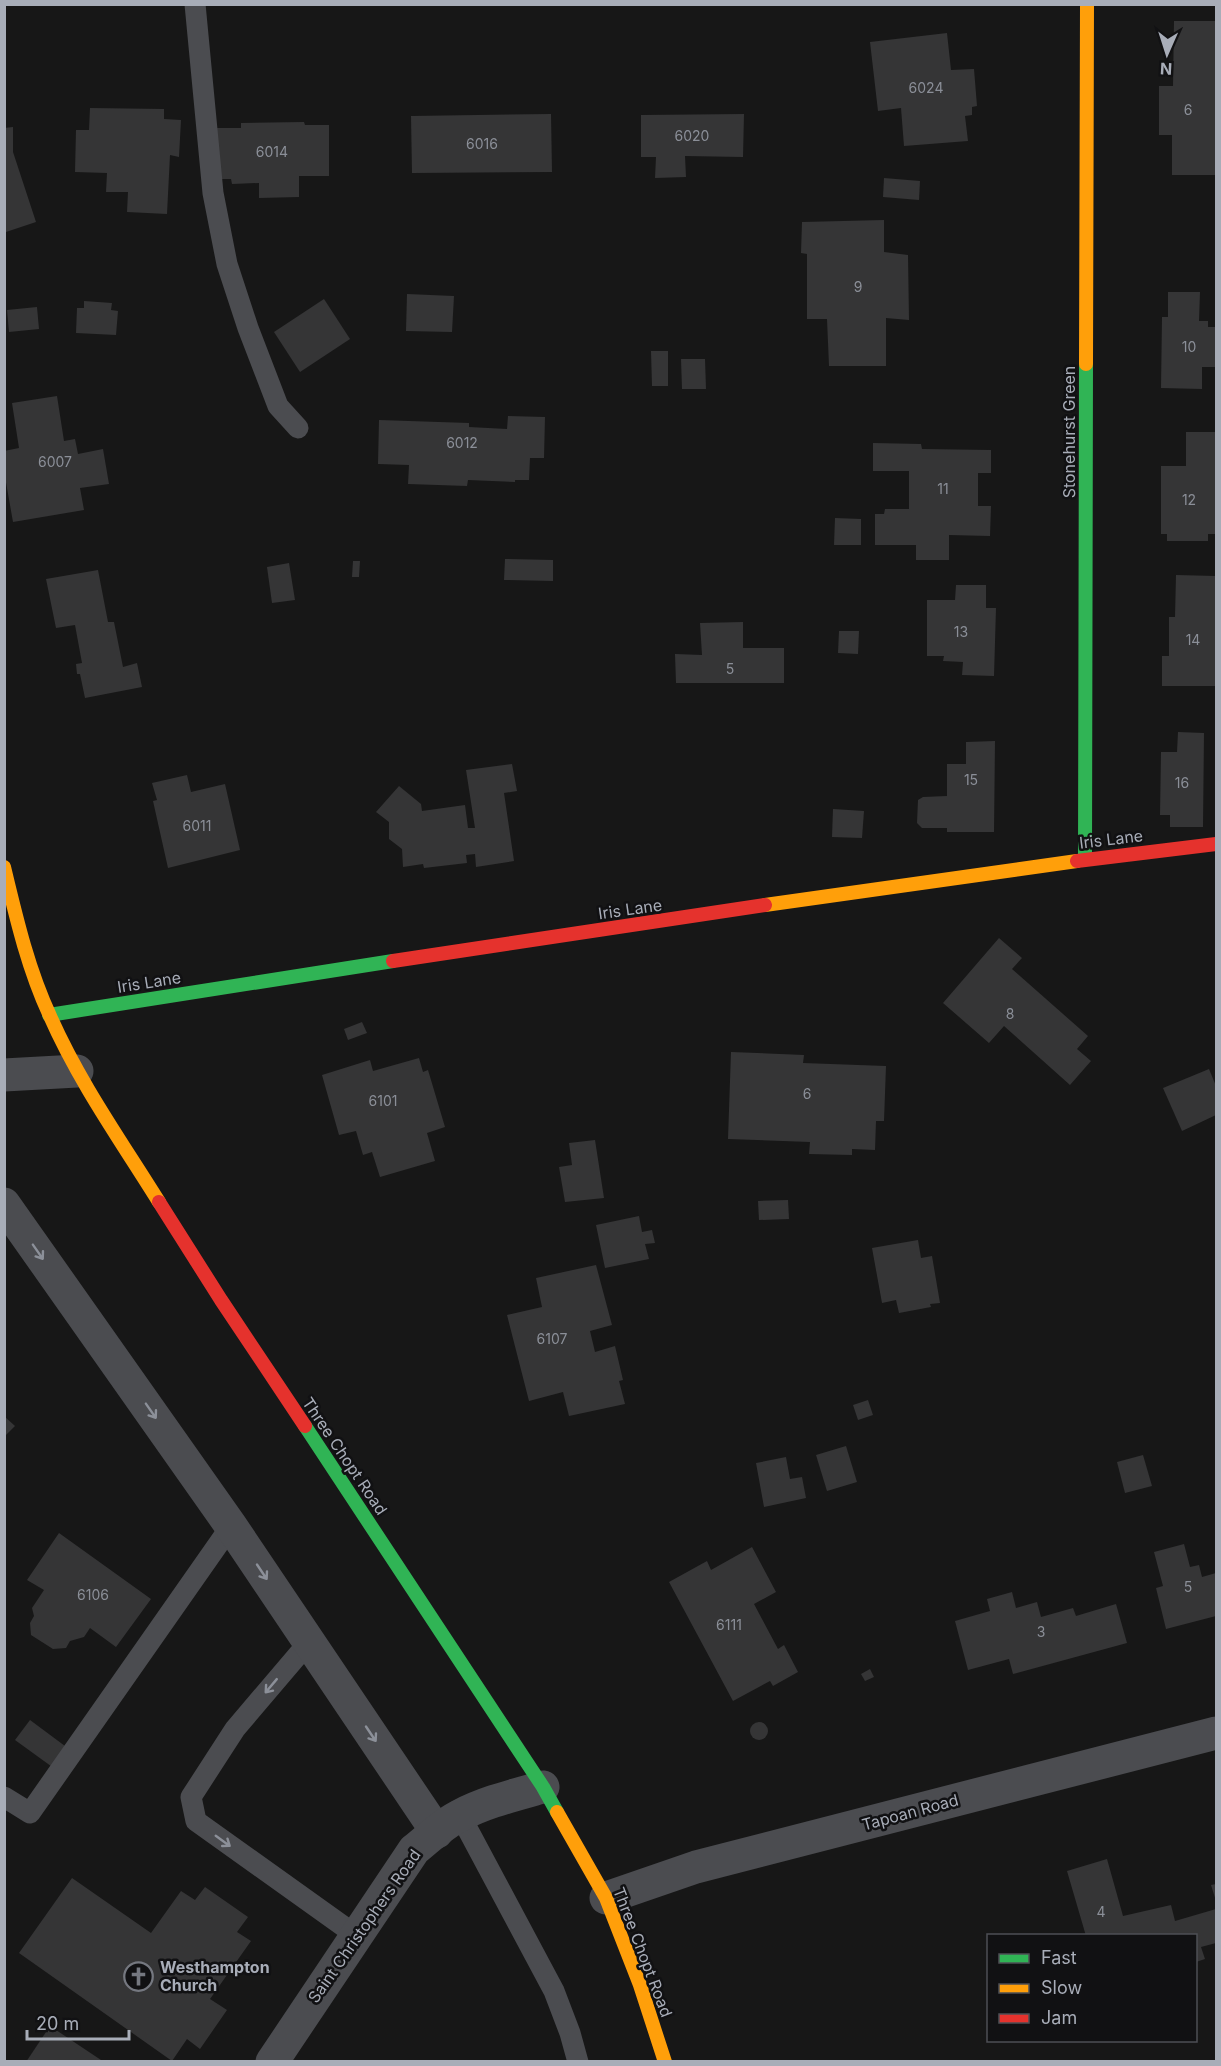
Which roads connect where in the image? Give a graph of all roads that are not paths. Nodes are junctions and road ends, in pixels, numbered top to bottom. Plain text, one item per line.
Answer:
1 (195, 4) edge
2 (1087, 4) edge
3 (298, 428) dead end
4 (1216, 844) edge
5 (1084, 859) junction
6 (4, 867) edge
7 (49, 1015) junction
8 (77, 1071) junction
9 (4, 1075) edge
10 (4, 1204) edge
11 (231, 1526) junction
12 (309, 1642) junction
13 (1216, 1733) edge
14 (543, 1787) junction
15 (4, 1797) edge
16 (448, 1823) junction
17 (606, 1898) junction
18 (357, 1936) junction
19 (272, 2061) edge
20 (578, 2061) edge
21 (665, 2061) edge

1 - 3 lane
2 - 5 street, Stonehurst Green
4 - 5 street, Iris Lane
5 - 7 street, Iris Lane
6 - 7 street, Three Chopt Road
7 - 8 street, Three Chopt Road
8 - 9 street
8 - 14 street, Three Chopt Road
10 -> 11 street
11 -> 12 street
11 - 15 lane
12 -> 16 street
12 -> 18 lane
13 - 17 street, Tapoan Road
14 - 16 street, Saint Christophers Road
14 - 17 street, Three Chopt Road
16 - 18 street, Saint Christophers Road
16 - 20 lane
17 - 21 street, Three Chopt Road
18 - 19 street, Saint Christophers Road

